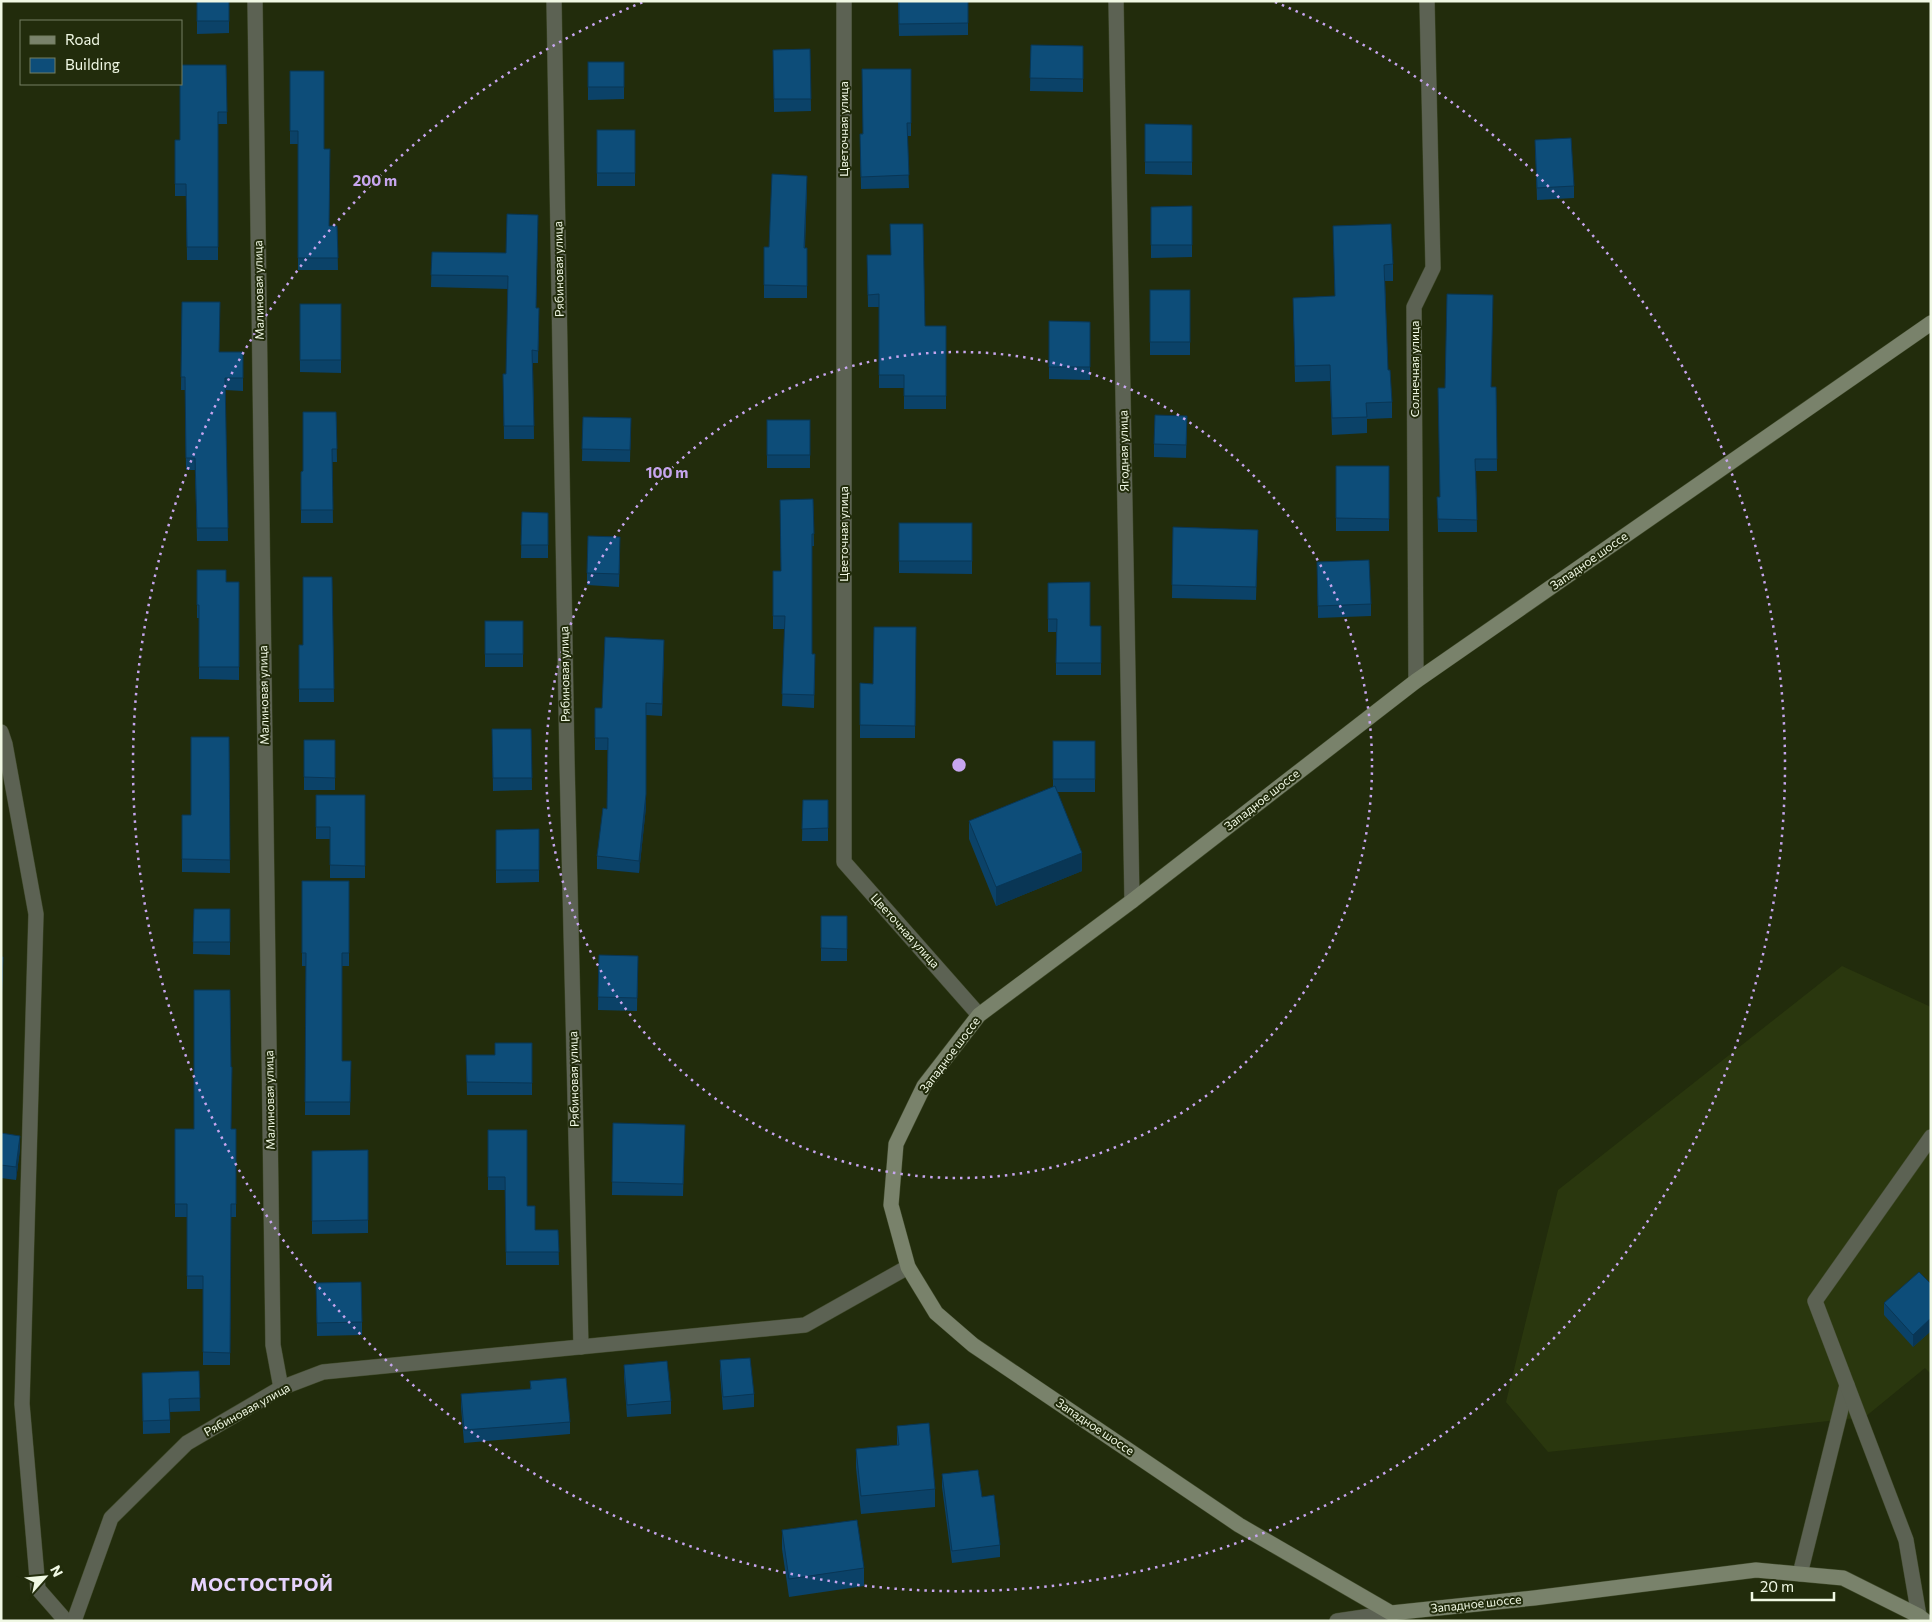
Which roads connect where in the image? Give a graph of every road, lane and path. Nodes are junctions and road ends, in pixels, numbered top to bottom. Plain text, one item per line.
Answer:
1 (255, 1) edge
2 (554, 1) edge
3 (844, 1) edge
4 (1116, 1) edge
5 (1427, 1) edge
6 (1931, 323) edge
7 (1416, 681) junction
8 (1, 732) edge
9 (1132, 901) junction
10 (979, 1015) junction
11 (1931, 1138) edge
12 (908, 1267) junction
13 (581, 1347) junction
14 (1848, 1385) junction
15 (281, 1388) junction
16 (1800, 1574) junction
17 (1391, 1613) junction
18 (1925, 1614) edge
19 (66, 1621) edge
20 (74, 1621) edge
21 (1337, 1621) edge

1 - 15 street, Малиновая улица
2 - 13 street, Рябиновая улица
3 - 10 street, Цветочная улица
4 - 9 street, Ягодная улица
5 - 7 street, Солнечная улица
6 - 7 main road, Западное шоссе
7 - 9 main road, Западное шоссе
8 - 19 street
9 - 10 main road, Западное шоссе
10 - 12 main road, Западное шоссе
11 - 14 street
12 - 13 street, Рябиновая улица
12 - 17 main road, Западное шоссе
13 - 15 street, Рябиновая улица
14 - 16 street
14 - 18 street
15 - 20 street, Рябиновая улица
16 - 17 main road, Западное шоссе
16 - 18 main road, Западное шоссе
17 - 21 street

